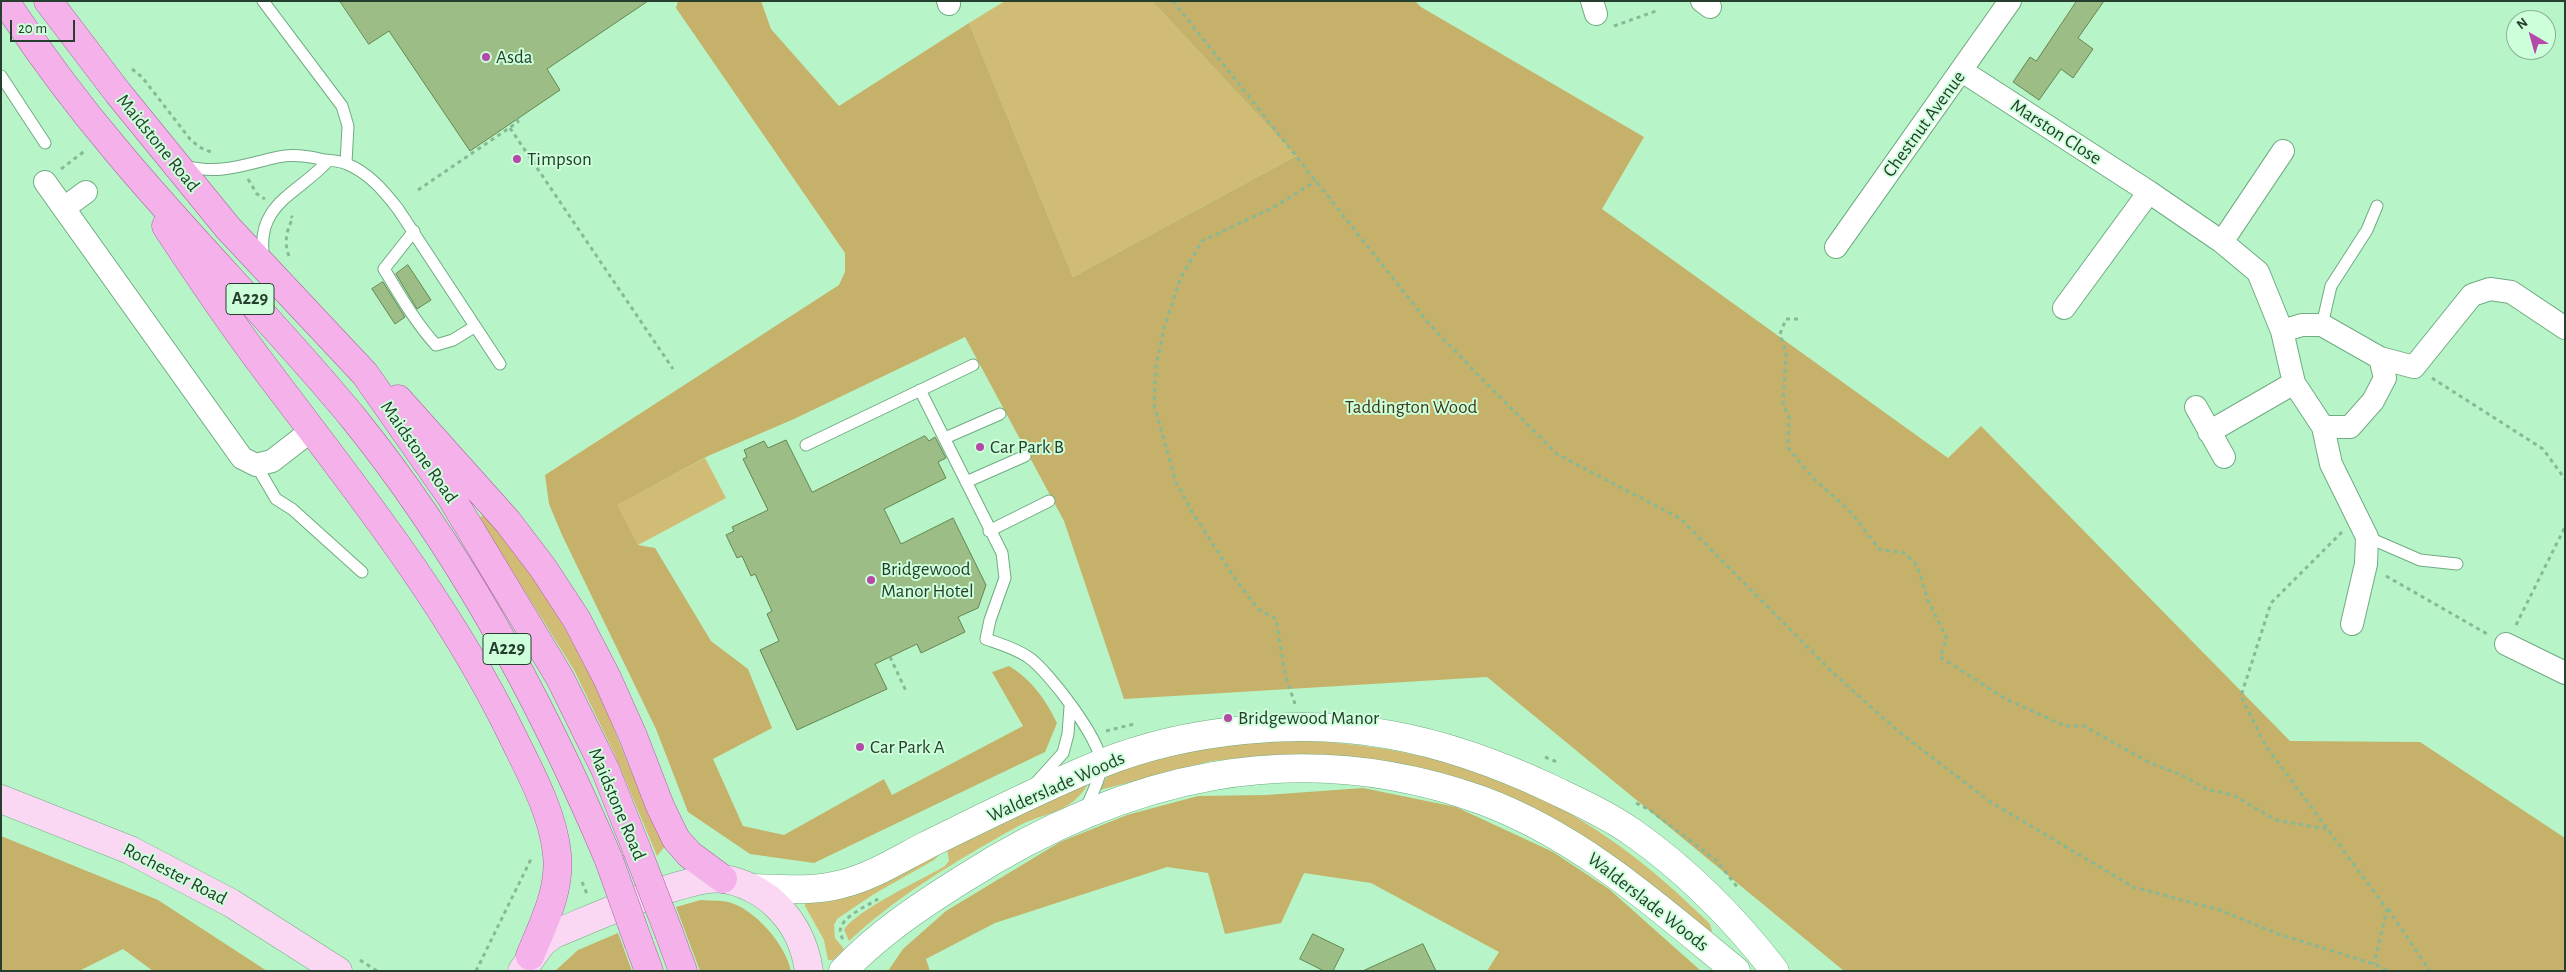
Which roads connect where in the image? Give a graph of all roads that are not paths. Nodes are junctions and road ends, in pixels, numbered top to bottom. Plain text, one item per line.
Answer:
1 (5, 1) edge
2 (48, 1) edge
3 (263, 1) edge
4 (2010, 1) edge
5 (1962, 71) junction
6 (1, 76) edge
7 (45, 143) dead end
8 (110, 143) junction
9 (2283, 151) dead end
10 (328, 161) junction
11 (346, 163) junction
12 (175, 164) junction
13 (45, 182) road end
14 (86, 192) dead end
15 (2149, 192) junction
16 (2377, 206) dead end
17 (64, 208) junction
18 (414, 231) junction
19 (2222, 242) junction
20 (1836, 247) dead end
21 (272, 275) junction
22 (2064, 308) dead end
23 (2322, 324) junction
24 (474, 326) junction
25 (2565, 328) edge
26 (2282, 331) junction
27 (2380, 358) junction
28 (500, 364) dead end
29 (973, 365) dead end
30 (365, 374) junction
31 (2294, 383) junction
32 (920, 390) junction
33 (2196, 407) dead end
34 (1000, 414) dead end
35 (2323, 427) junction
36 (2209, 432) junction
37 (302, 438) junction
38 (945, 438) junction
39 (806, 445) dead end
40 (1025, 456) dead end
41 (2224, 457) dead end
42 (256, 465) junction
43 (966, 482) junction
44 (1049, 501) dead end
45 (989, 531) junction
46 (2367, 537) junction
47 (2456, 564) dead end
48 (362, 572) dead end
49 (2352, 624) dead end
50 (2506, 644) road end
51 (2565, 673) edge
52 (1070, 707) junction
53 (1101, 763) junction
54 (1, 798) edge
55 (1022, 801) junction
56 (1083, 815) junction
57 (723, 878) junction
58 (752, 888) junction
59 (526, 964) edge
60 (338, 971) edge
61 (649, 971) edge
62 (682, 971) edge
63 (809, 971) edge
64 (843, 971) edge
65 (1736, 971) edge
66 (1775, 971) edge

1 - 8 main road, Maidstone Road / A229
2 - 12 main road, Maidstone Road / A229
3 - 11 lane
4 - 5 street, Chestnut Avenue
5 - 15 street, Marston Close
5 - 20 street, Chestnut Avenue
6 - 7 lane
8 - 37 main road
8 - 61 main road, Maidstone Road / A229, bridge
9 - 19 street
10 - 11 lane
10 - 12 lane
10 - 21 lane
11 - 18 lane
12 - 21 main road, Maidstone Road / A229
13 - 17 street
14 - 17 street
15 - 19 street, Marston Close
15 - 22 street
16 - 23 lane
17 - 42 street
18 - 24 lane
18 - 24 lane
19 - 26 street, Marston Close
21 - 30 main road, Maidstone Road / A229
23 - 26 street
23 - 27 street
24 - 28 lane
25 - 27 street
26 - 31 street, Marston Close
27 - 35 street
29 - 32 lane
30 - 57 main road
30 - 62 main road, Maidstone Road / A229, bridge
31 - 35 street, Marston Close
31 - 36 street
32 - 38 lane
32 - 39 lane
33 - 36 street
34 - 38 lane
35 - 46 street, Marston Close
36 - 41 street
37 - 42 street
37 - 59 main road
38 - 43 lane
40 - 43 lane
42 - 48 lane
43 - 45 lane
44 - 45 lane
45 - 52 lane
46 - 47 lane
46 - 49 street, Marston Close
50 - 51 street
52 - 53 lane
52 - 55 lane
53 - 55 street, Walderslade Woods
53 - 56 lane
53 - 66 street, Walderslade Woods
54 - 60 main road, Rochester Road
55 - 58 street, Walderslade Woods
56 - 64 street, Walderslade Woods
56 - 65 street, Walderslade Woods
57 - 58 main road
57 - 59 main road
58 - 63 main road

